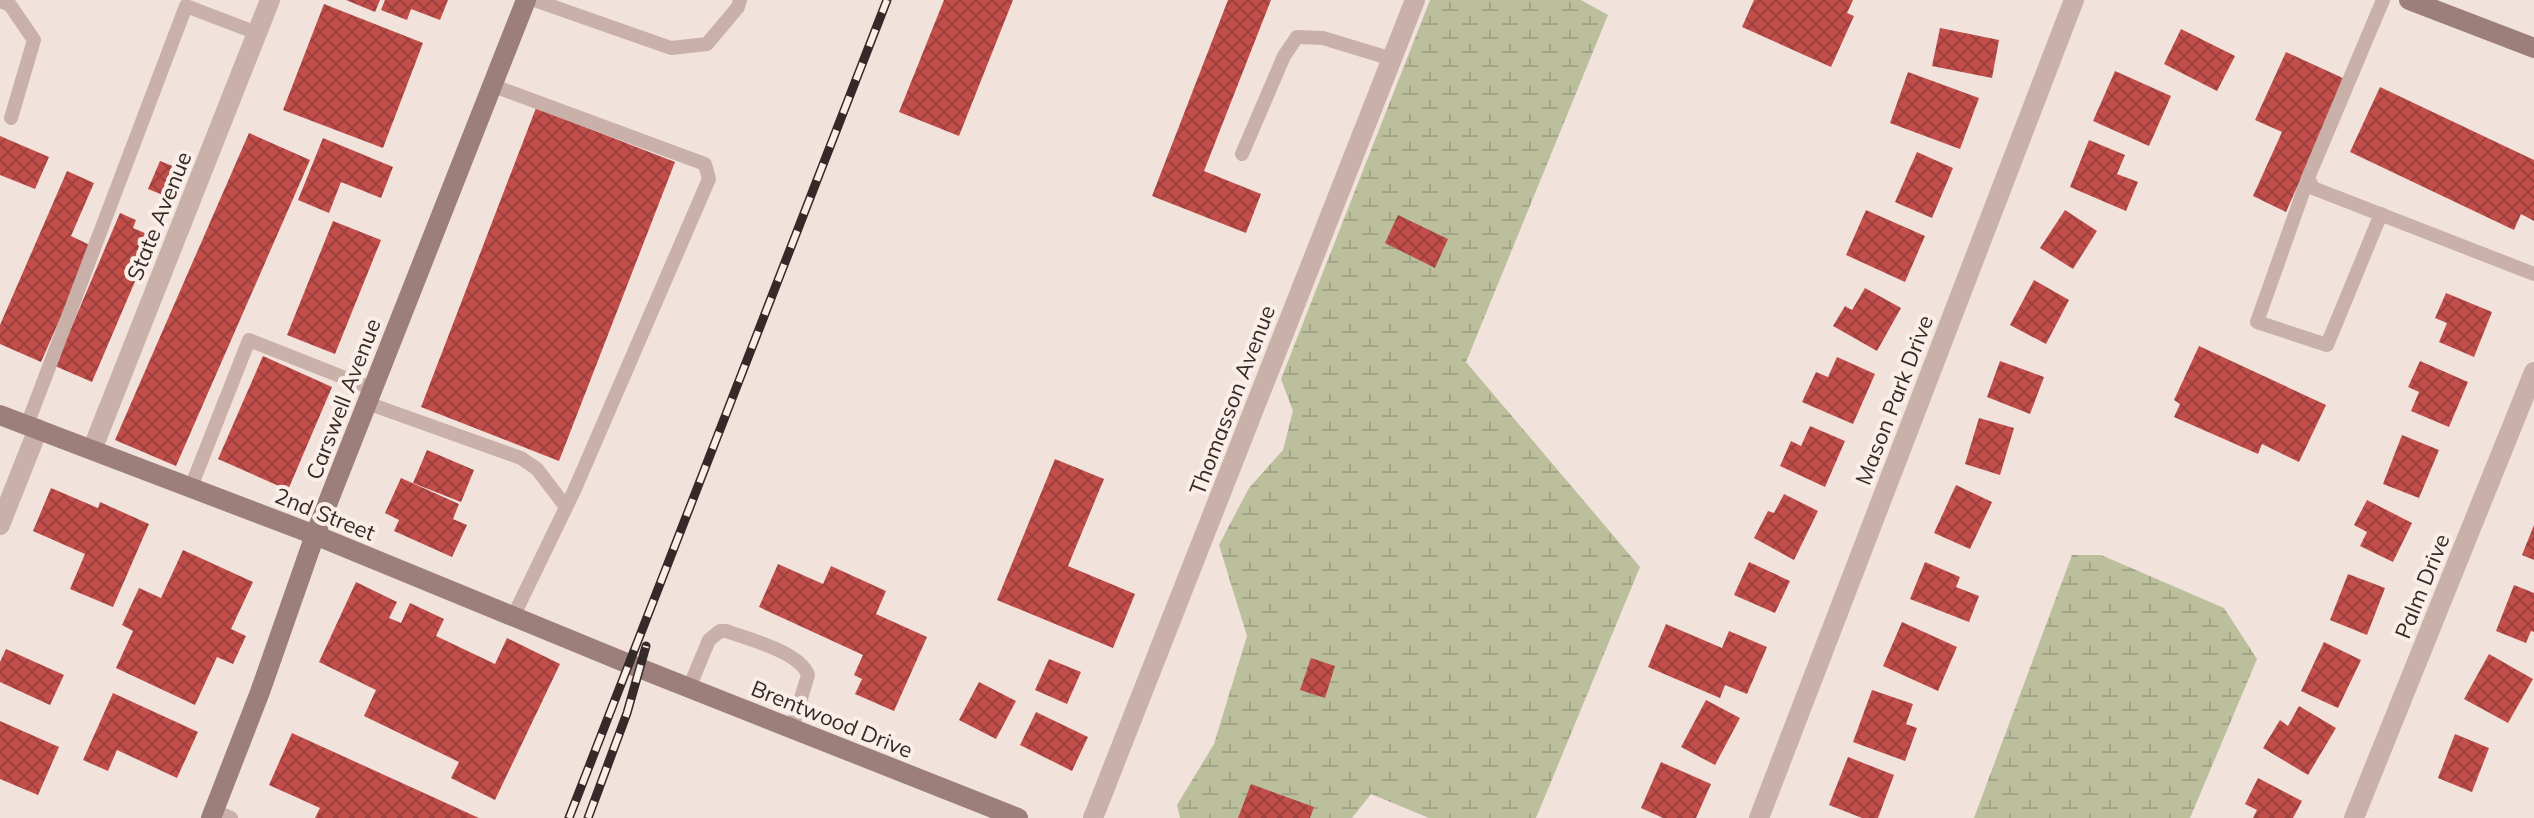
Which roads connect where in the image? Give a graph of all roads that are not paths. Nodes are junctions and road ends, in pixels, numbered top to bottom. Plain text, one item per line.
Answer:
1 (270, 0) edge
2 (526, 0) edge
3 (534, 0) edge
4 (584, 0) edge
5 (740, 0) edge
6 (1415, 0) edge
7 (2383, 0) edge
8 (2409, 0) edge
9 (0, 1) edge
10 (2068, 2) edge
11 (578, 15) junction
12 (257, 33) junction
13 (2534, 48) edge
14 (1392, 59) junction
15 (491, 85) junction
16 (11, 118) dead end
17 (1242, 154) dead end
18 (2308, 178) junction
19 (2381, 214) junction
20 (2534, 274) edge
21 (2534, 372) edge
22 (370, 396) junction
23 (0, 415) edge
24 (32, 427) junction
25 (92, 450) junction
26 (191, 487) junction
27 (566, 507) junction
28 (0, 525) edge
29 (315, 535) junction
30 (513, 617) junction
31 (629, 664) joint
32 (689, 688) junction
33 (792, 728) junction
34 (219, 816) edge
35 (1018, 818) edge
36 (1093, 818) edge
37 (1759, 818) edge
38 (2354, 818) edge

1 - 12 street, State Avenue
2 - 15 street, Carswell Avenue
3 - 11 lane
4 - 11 lane
5 - 11 lane
6 - 14 street, Thomasson Avenue
7 - 18 lane
8 - 13 street
9 - 16 lane
10 - 37 street, Mason Park Drive
12 - 24 lane
12 - 25 street, State Avenue
14 - 17 lane
14 - 36 street, Thomasson Avenue
15 - 22 street, Carswell Avenue
15 - 27 lane
18 - 19 lane
18 - 19 lane
19 - 20 lane
21 - 38 street, Palm Drive
22 - 26 lane
22 - 27 lane
22 - 29 street, Carswell Avenue
23 - 24 street, 2nd Street
24 - 25 street, 2nd Street
24 - 28 street
25 - 26 street, 2nd Street
26 - 29 street, 2nd Street
27 - 30 lane
29 - 30 street, 2nd Street
29 - 34 street, Carswell Avenue
30 - 31 street, 2nd Street
31 - 32 street, Brentwood Drive
32 - 33 street, Brentwood Drive
32 - 33 lane
33 - 35 street, Brentwood Drive

